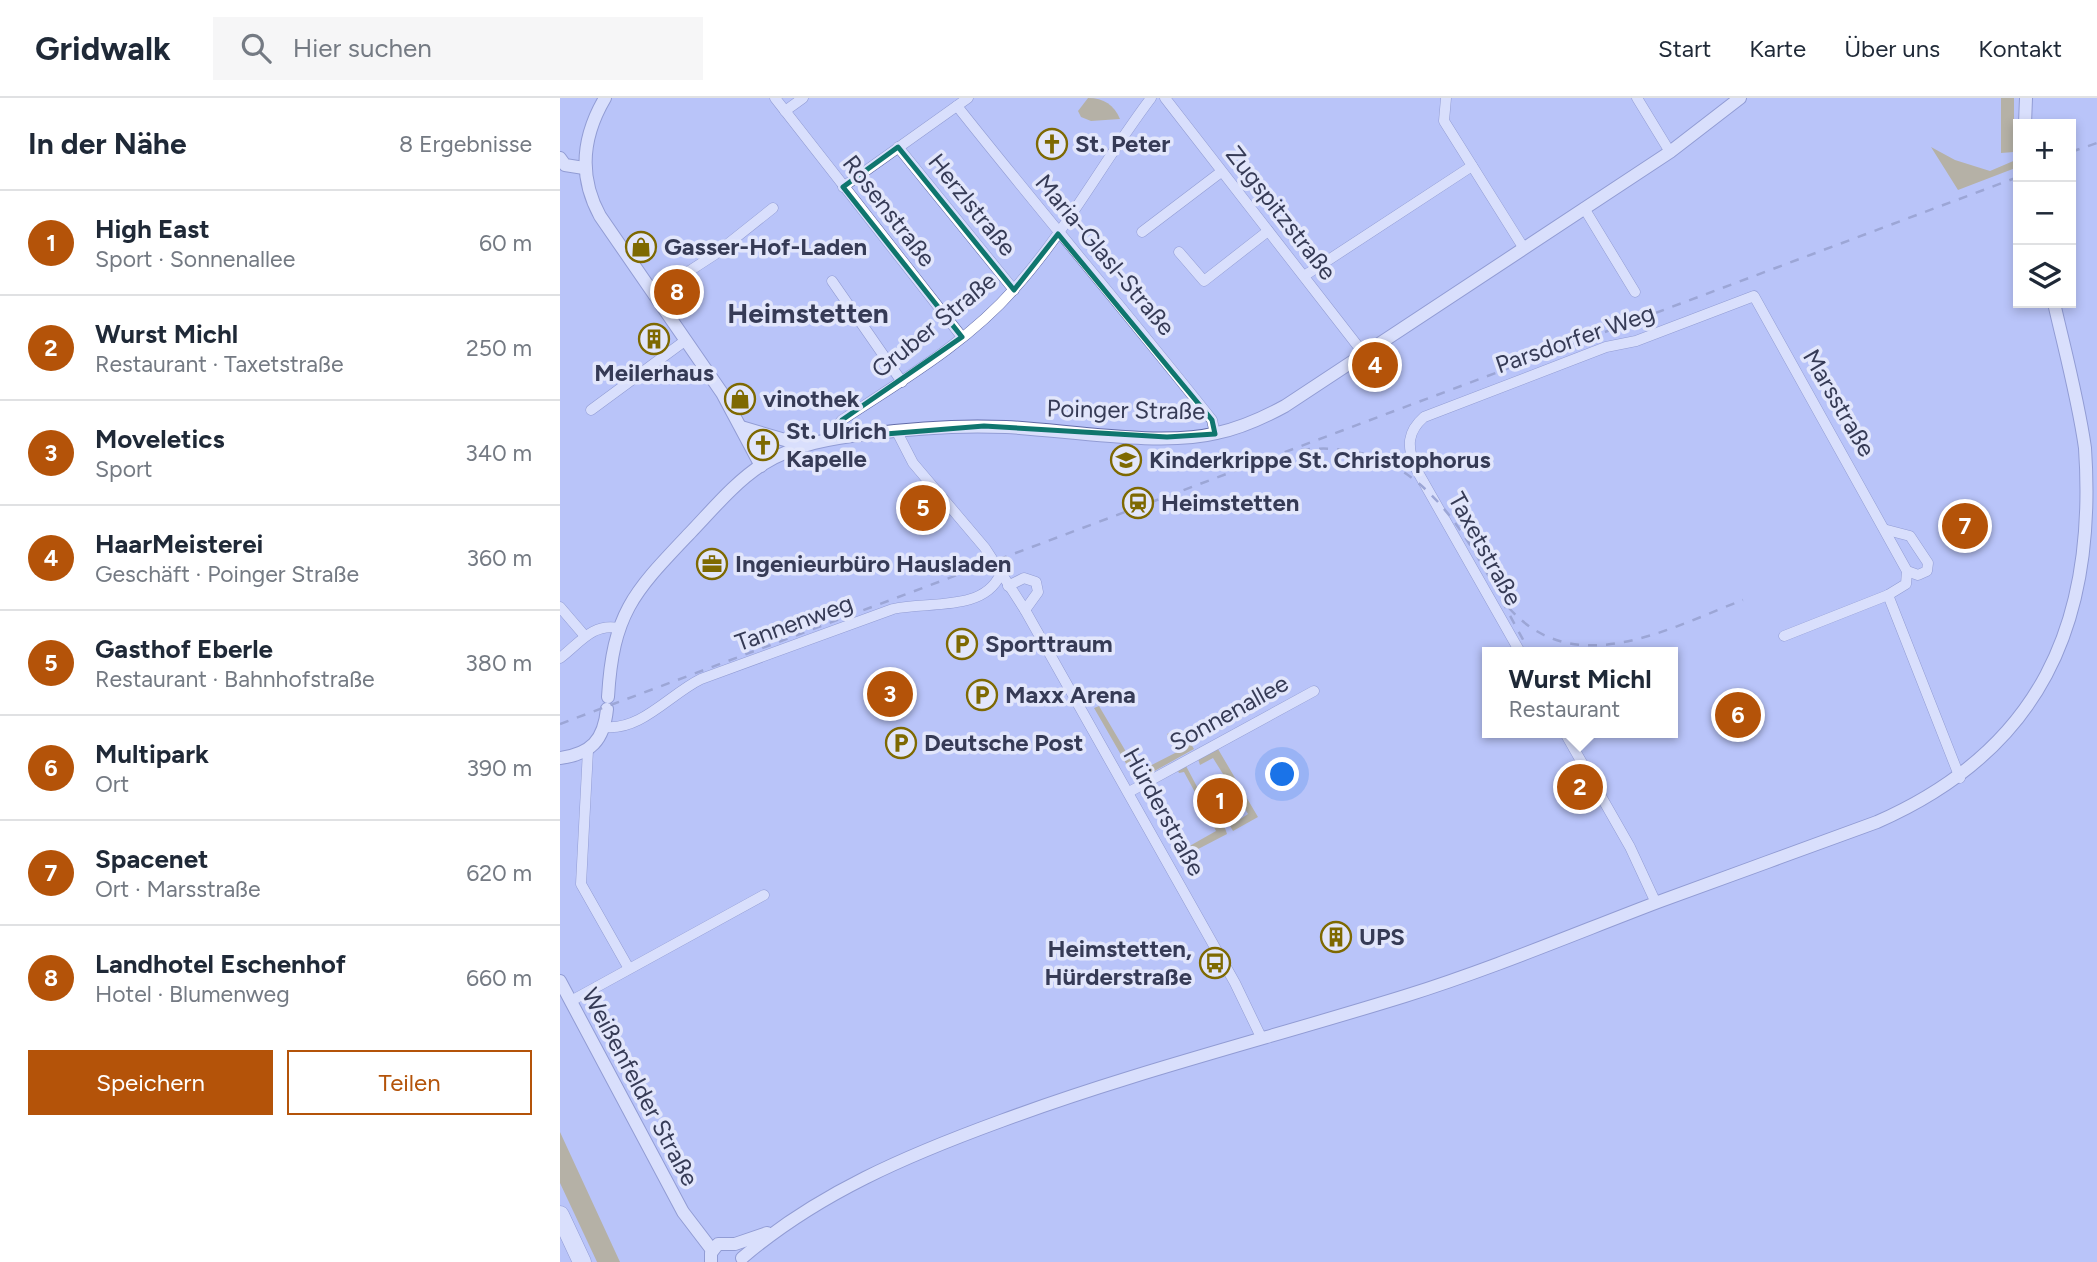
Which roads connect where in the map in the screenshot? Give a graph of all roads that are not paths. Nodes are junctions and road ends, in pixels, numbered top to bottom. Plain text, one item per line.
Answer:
1 (605, 98) edge
2 (775, 98) edge
3 (803, 98) edge
4 (968, 98) edge
5 (1152, 98) edge
6 (1165, 98) edge
7 (1446, 98) edge
8 (1637, 98) edge
9 (1740, 98) edge
10 (2026, 98) edge
11 (957, 106) junction
12 (785, 111) junction
13 (2025, 119) edge
14 (898, 146) junction
15 (1670, 152) junction
16 (560, 158) edge
17 (1472, 166) junction
18 (584, 168) junction
19 (1221, 172) junction
20 (843, 187) junction
21 (773, 208) dead end
22 (1584, 208) junction
23 (1268, 231) junction
24 (1142, 232) dead end
25 (1058, 234) junction
26 (1523, 247) junction
27 (1179, 252) dead end
28 (1304, 276) junction
29 (832, 281) dead end
30 (1014, 290) junction
31 (1635, 292) dead end
32 (654, 294) junction
33 (1754, 296) joint
34 (2055, 308) edge
35 (962, 337) junction
36 (686, 340) junction
37 (1364, 354) junction
38 (902, 382) junction
39 (591, 410) dead end
40 (1413, 426) joint
41 (741, 427) junction
42 (896, 430) junction
43 (1215, 434) junction
44 (836, 438) junction
45 (802, 445) junction
46 (761, 466) junction
47 (1887, 530) junction
48 (1907, 570) junction
49 (1000, 575) junction
50 (1008, 586) junction
51 (1888, 595) junction
52 (560, 607) edge
53 (1025, 610) junction
54 (618, 628) junction
55 (584, 635) junction
56 (1784, 636) dead end
57 (1517, 647) edge
58 (560, 658) edge
59 (1314, 691) dead end
60 (605, 727) junction
61 (1568, 738) edge
62 (588, 750) junction
63 (560, 758) edge
64 (1958, 773) junction
65 (1129, 792) junction
66 (764, 895) dead end
67 (1656, 903) junction
68 (628, 967) junction
69 (560, 981) edge
70 (571, 1001) junction
71 (1261, 1037) junction
72 (560, 1215) edge
73 (774, 1230) junction
74 (716, 1253) edge
75 (742, 1260) edge
76 (582, 1262) edge

1 - 18 street
2 - 12 street, Rosenstraße
3 - 12 street
4 - 11 street
5 - 25 street, Gruber Straße
6 - 19 street, Zugspitzstraße
7 - 17 street
8 - 15 street
9 - 15 street, Poinger Straße
10 - 13 street
11 - 14 street
11 - 25 street, Maria-Glasl-Straße
12 - 20 street, Rosenstraße
14 - 20 street
14 - 30 street, Herzlstraße
15 - 22 street, Poinger Straße
16 - 18 street
17 - 26 street
17 - 28 street
18 - 32 street
19 - 23 street, Zugspitzstraße
19 - 24 street
20 - 35 street, Rosenstraße
21 - 32 street
22 - 26 street, Poinger Straße
22 - 31 street
23 - 27 street
23 - 28 street, Zugspitzstraße
25 - 30 street, Gruber Straße
25 - 43 street, Maria-Glasl-Straße
26 - 37 street, Poinger Straße
28 - 37 street, Zugspitzstraße
29 - 38 street
30 - 35 street, Gruber Straße
32 - 36 street
33 - 40 street, Parsdorfer Weg
33 - 47 street, Marsstraße
34 - 64 street
35 - 38 street, Gruber Straße
36 - 39 street
36 - 41 street
37 - 43 street, Poinger Straße
38 - 44 street, Gruber Straße
40 - 57 street, Taxetstraße
41 - 45 street
41 - 46 street
42 - 43 street, Poinger Straße
42 - 44 street, Poinger Straße
42 - 49 street, Hürderstraße
44 - 45 street, Poinger Straße
45 - 46 street
46 - 54 street
47 - 48 street, Marsstraße
47 - 48 street
48 - 51 street
49 - 50 street, Hürderstraße
49 - 60 street, Tannenweg
50 - 53 street, Hürderstraße
50 - 53 street
51 - 56 street
51 - 64 street
52 - 55 street
53 - 65 street, Hürderstraße
54 - 55 street
54 - 60 street
55 - 58 street
59 - 65 street, Sonnenallee
60 - 62 street
61 - 67 street
62 - 63 street
62 - 68 street
64 - 67 street
65 - 71 street, Hürderstraße
66 - 68 street
67 - 71 street
68 - 70 street
69 - 70 street, Weißenfelder Straße
70 - 74 street, Weißenfelder Straße
71 - 73 street
72 - 76 highway
73 - 74 street
73 - 75 street
74 - 75 street

